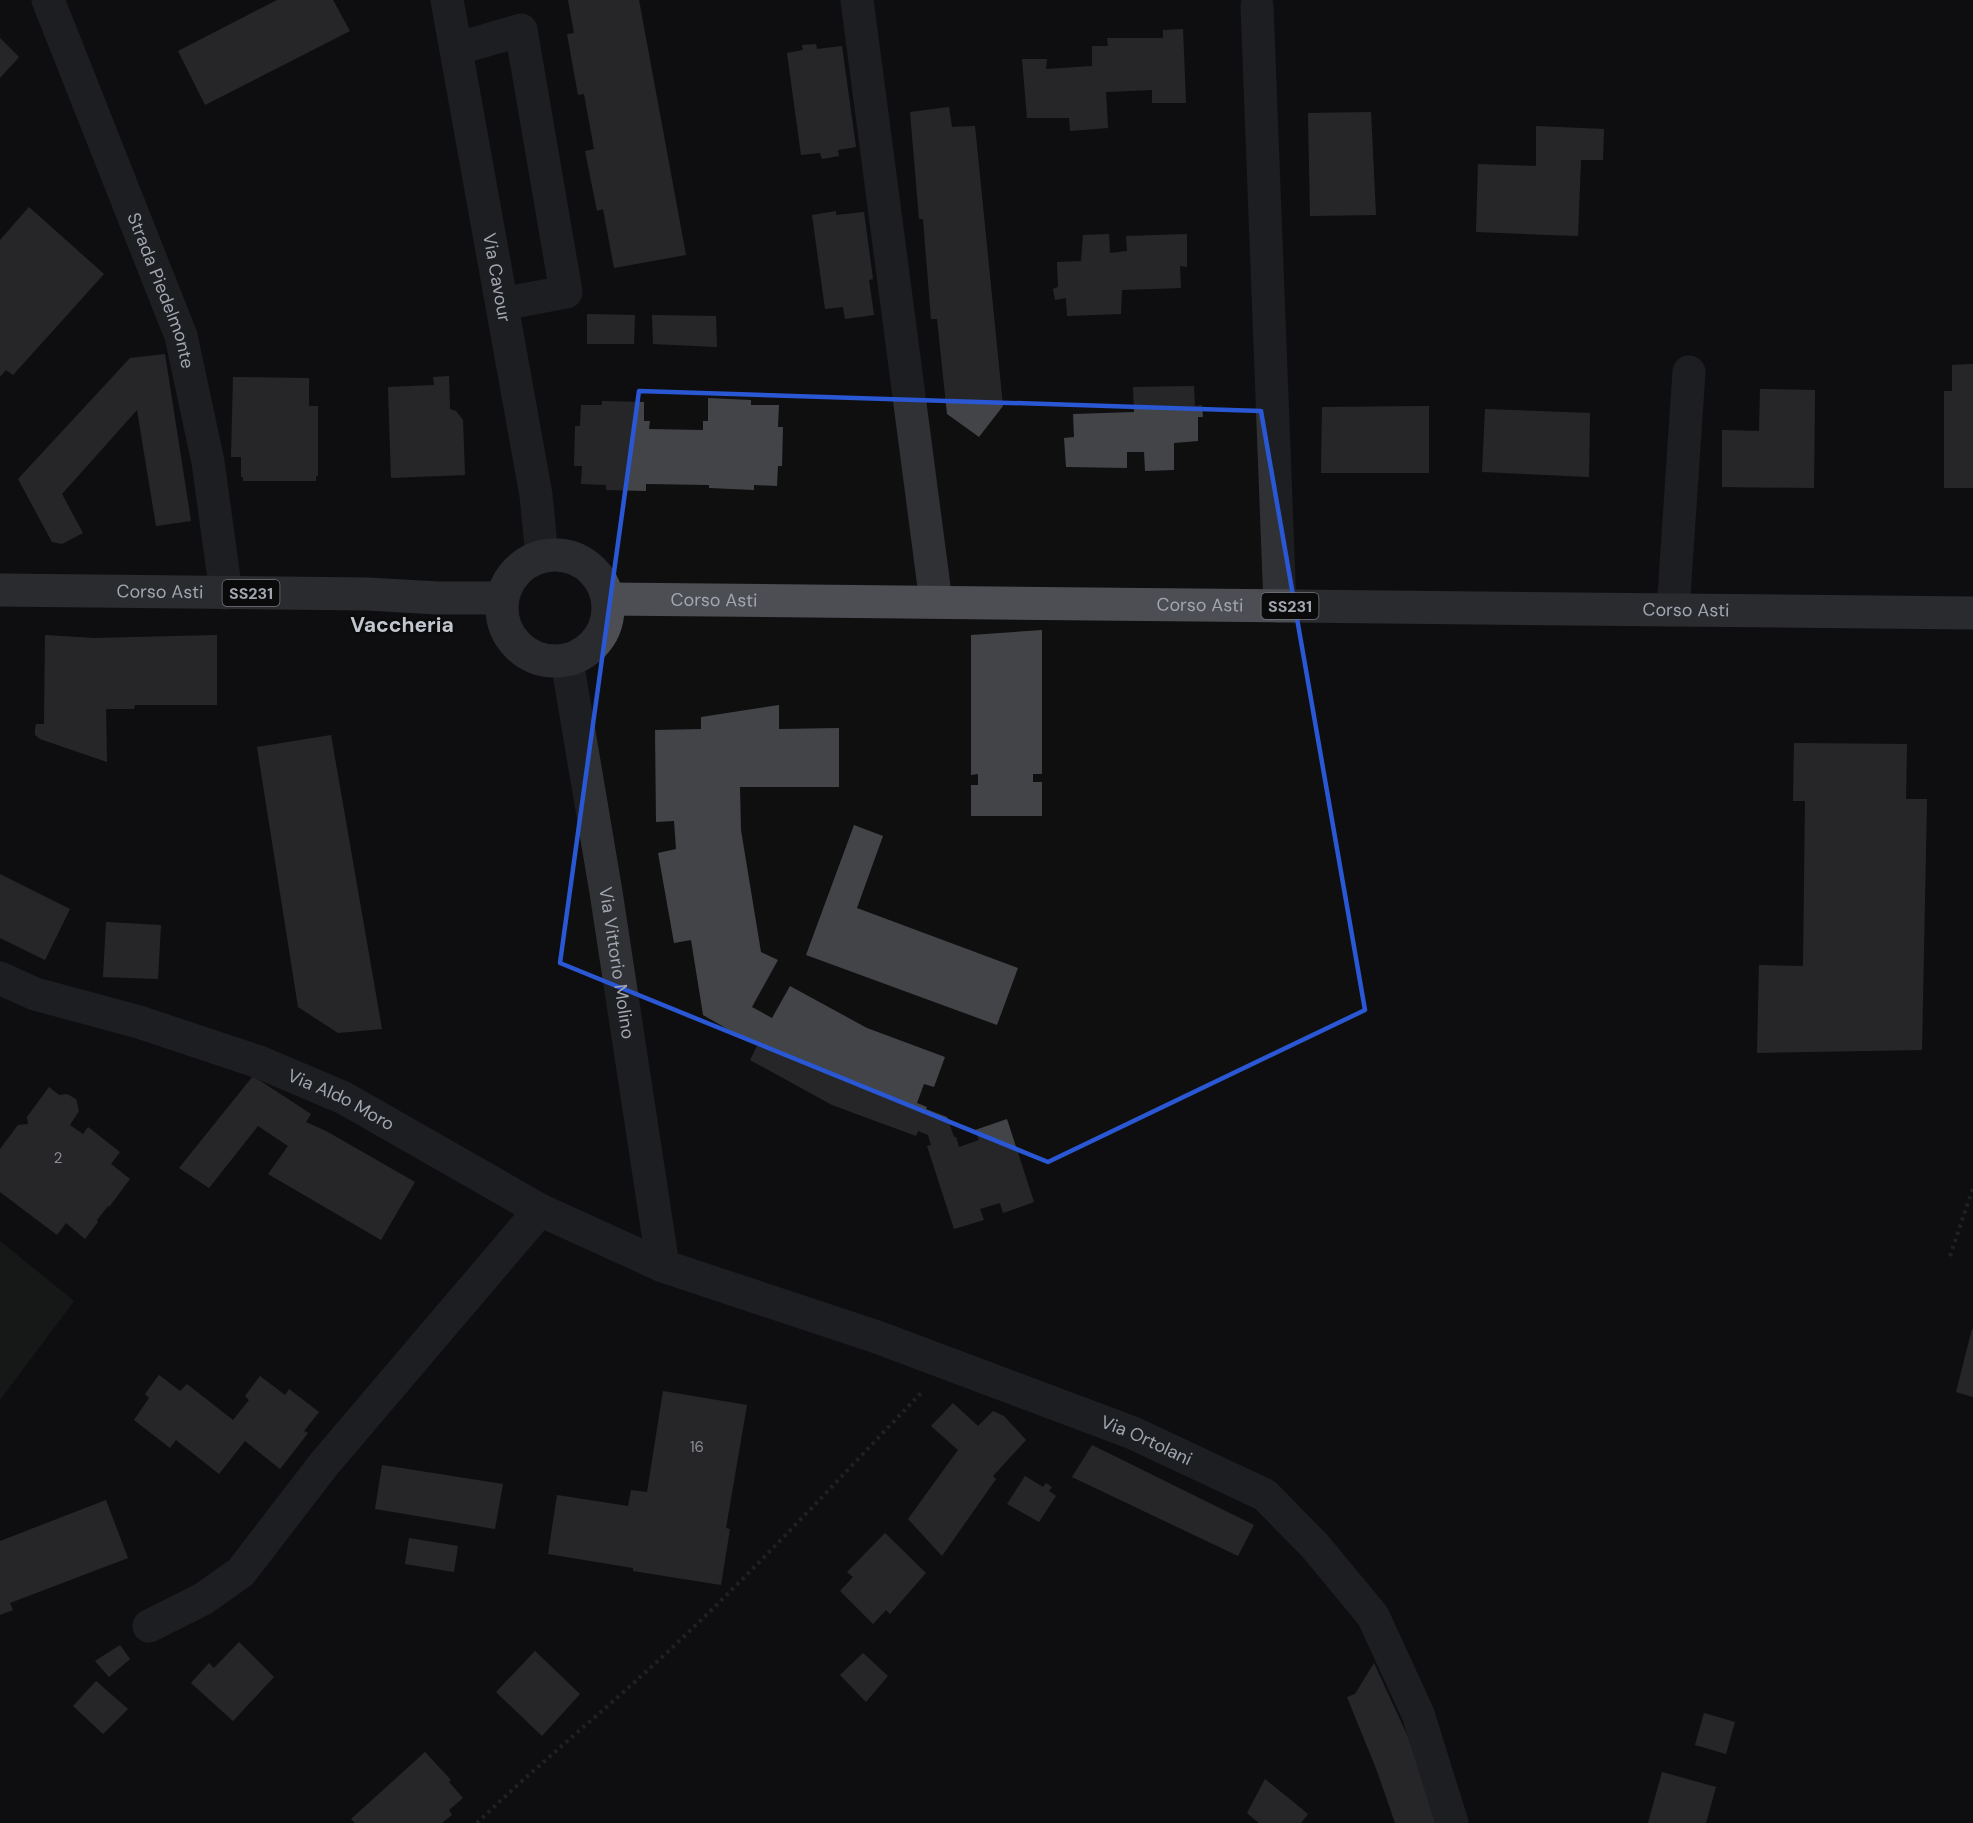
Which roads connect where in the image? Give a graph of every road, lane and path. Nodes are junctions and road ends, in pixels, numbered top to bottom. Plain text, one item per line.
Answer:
1 (48, 0) edge
2 (447, 0) edge
3 (857, 0) edge
4 (1257, 6) dead end
5 (456, 49) junction
6 (502, 304) junction
7 (1689, 372) dead end
8 (542, 555) junction
9 (0, 590) edge
10 (226, 593) junction
11 (502, 598) junction
12 (608, 599) junction
13 (936, 602) junction
14 (1280, 606) junction
15 (1673, 610) junction
16 (1973, 613) edge
17 (567, 661) junction
18 (0, 978) edge
19 (1973, 1188) edge
20 (540, 1210) junction
21 (1950, 1256) dead end
22 (663, 1266) junction
23 (948, 1364) junction
24 (148, 1626) dead end
25 (477, 1823) edge
26 (1452, 1823) edge

1 - 10 street, Strada Piedelmonte
2 - 5 street, Via Cavour
3 - 13 street
4 - 14 street
5 - 6 street, Via Cavour
5 - 6 street
6 - 8 street, Via Cavour
7 - 15 street
8 - 11 main road
8 - 12 main road
9 - 10 main road, Corso Asti / SS231
10 - 11 main road, Corso Asti / SS231
11 - 17 main road
12 - 13 main road, Corso Asti / SS231
12 - 17 main road
13 - 14 main road, Corso Asti / SS231
14 - 15 main road, Corso Asti / SS231
15 - 16 main road, Corso Asti / SS231
17 - 22 street, Via Vittorio Molino
18 - 20 street, Via Aldo Moro
19 - 21 path
20 - 22 street, Via Aldo Moro
20 - 24 street
22 - 23 street, Via Ortolani
23 - 25 path
23 - 26 street, Via Ortolani

